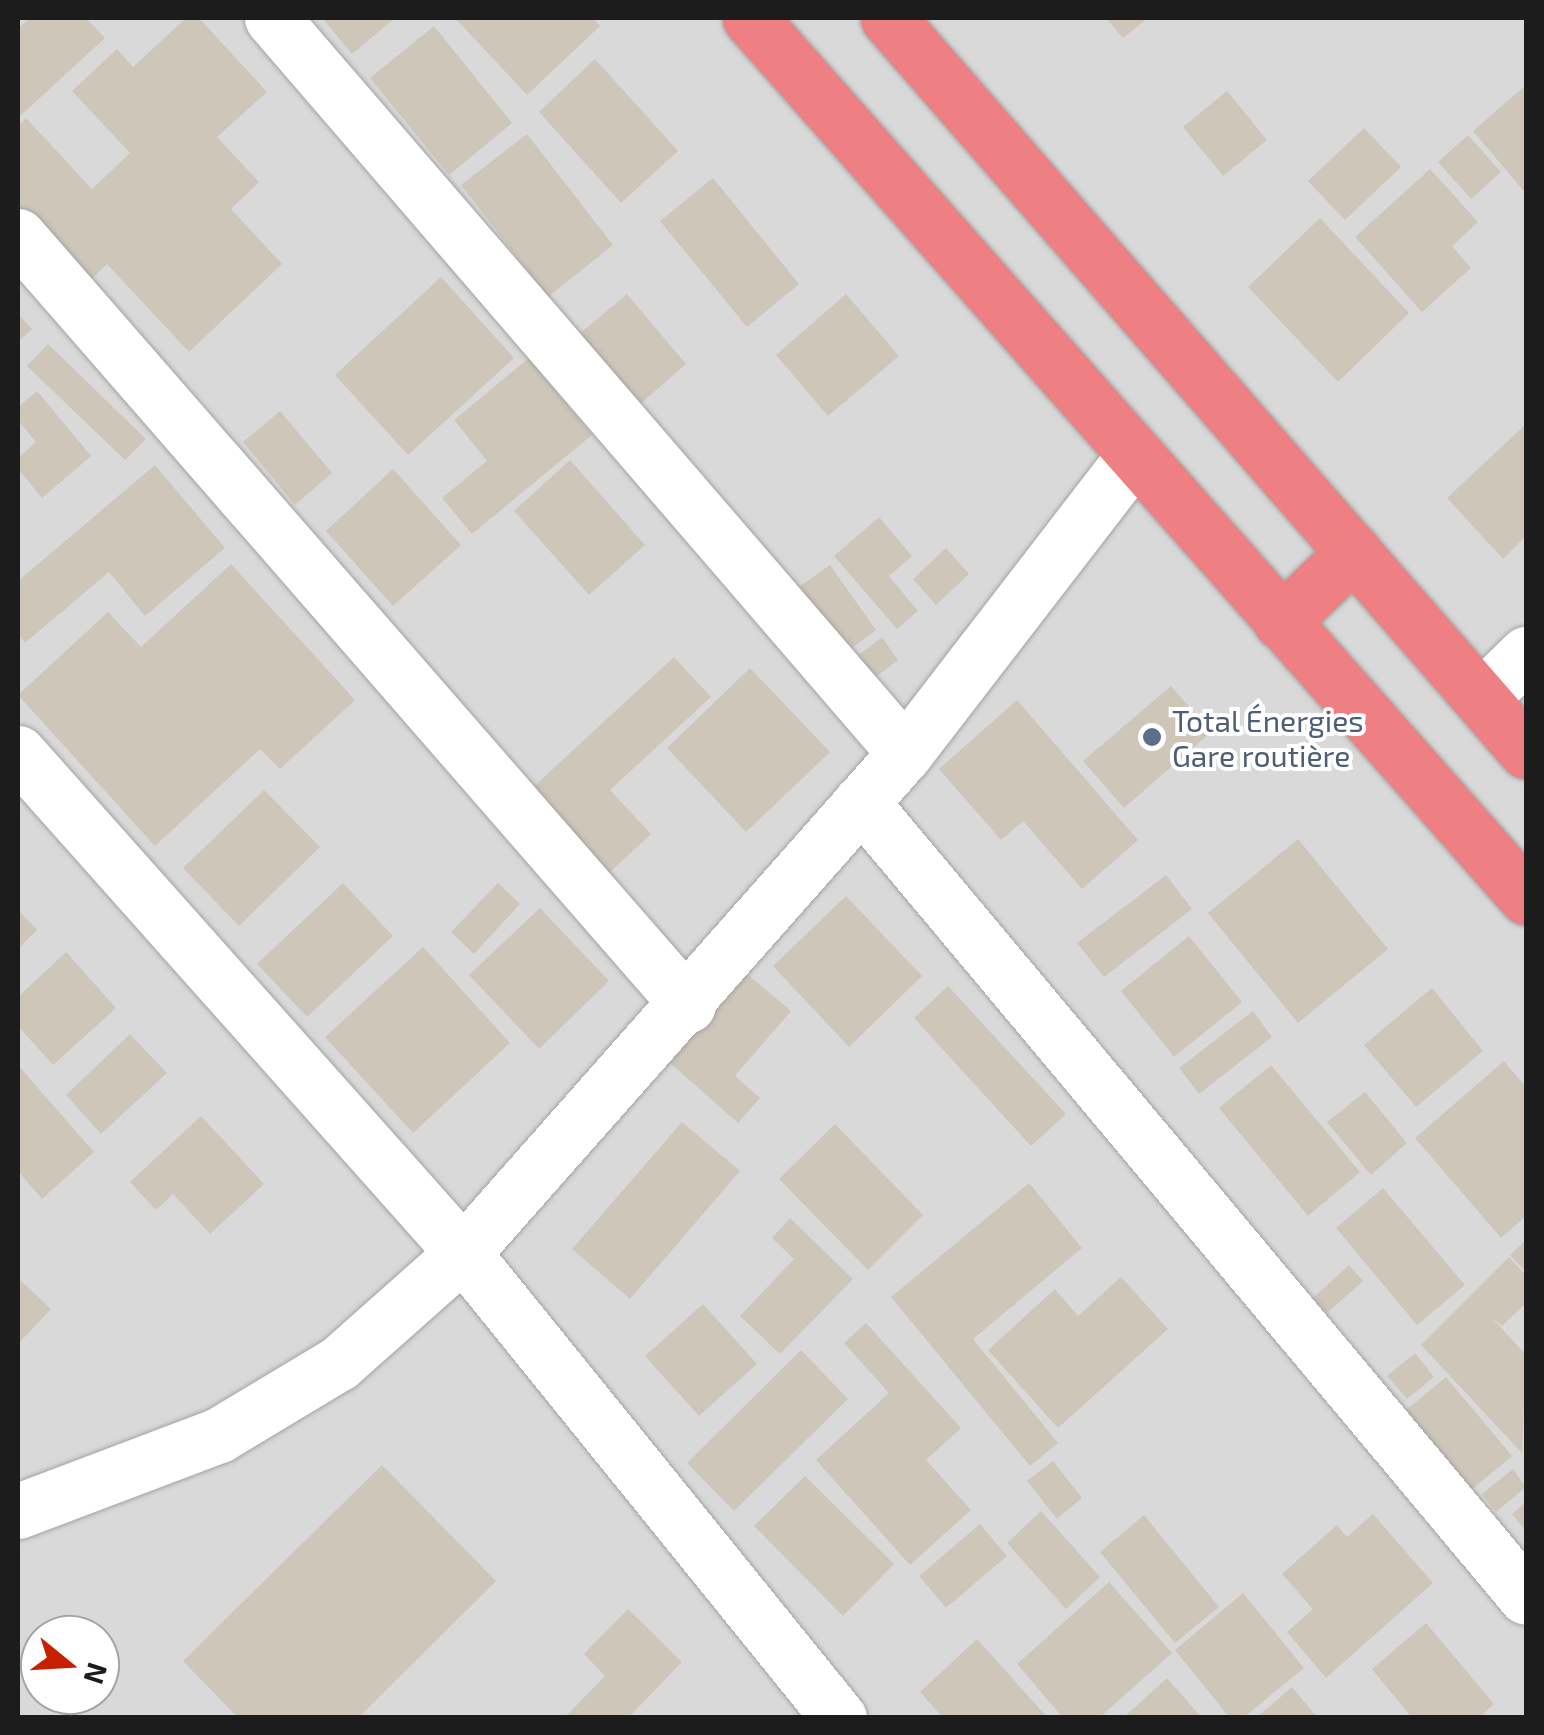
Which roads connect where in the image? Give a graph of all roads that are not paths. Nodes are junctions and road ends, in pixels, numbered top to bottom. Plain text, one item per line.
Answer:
1 (272, 18) edge
2 (750, 18) edge
3 (888, 18) edge
4 (18, 236) edge
5 (1133, 457) junction
6 (1354, 552) junction
7 (1280, 622) junction
8 (1526, 654) edge
9 (1480, 698) junction
10 (1526, 751) edge
11 (18, 753) edge
12 (905, 753) junction
13 (861, 802) junction
14 (1526, 897) edge
15 (688, 1004) junction
16 (463, 1253) junction
17 (18, 1512) edge
18 (1526, 1597) edge
19 (839, 1718) edge

1 - 12 street
2 - 5 highway
3 - 6 highway
4 - 15 street
5 - 7 highway
5 - 12 street
6 - 7 highway
6 - 9 highway
7 - 14 highway
8 - 9 street
9 - 10 highway
11 - 16 street
12 - 13 street
13 - 15 street
13 - 18 street
15 - 16 street
16 - 17 street
16 - 19 street

